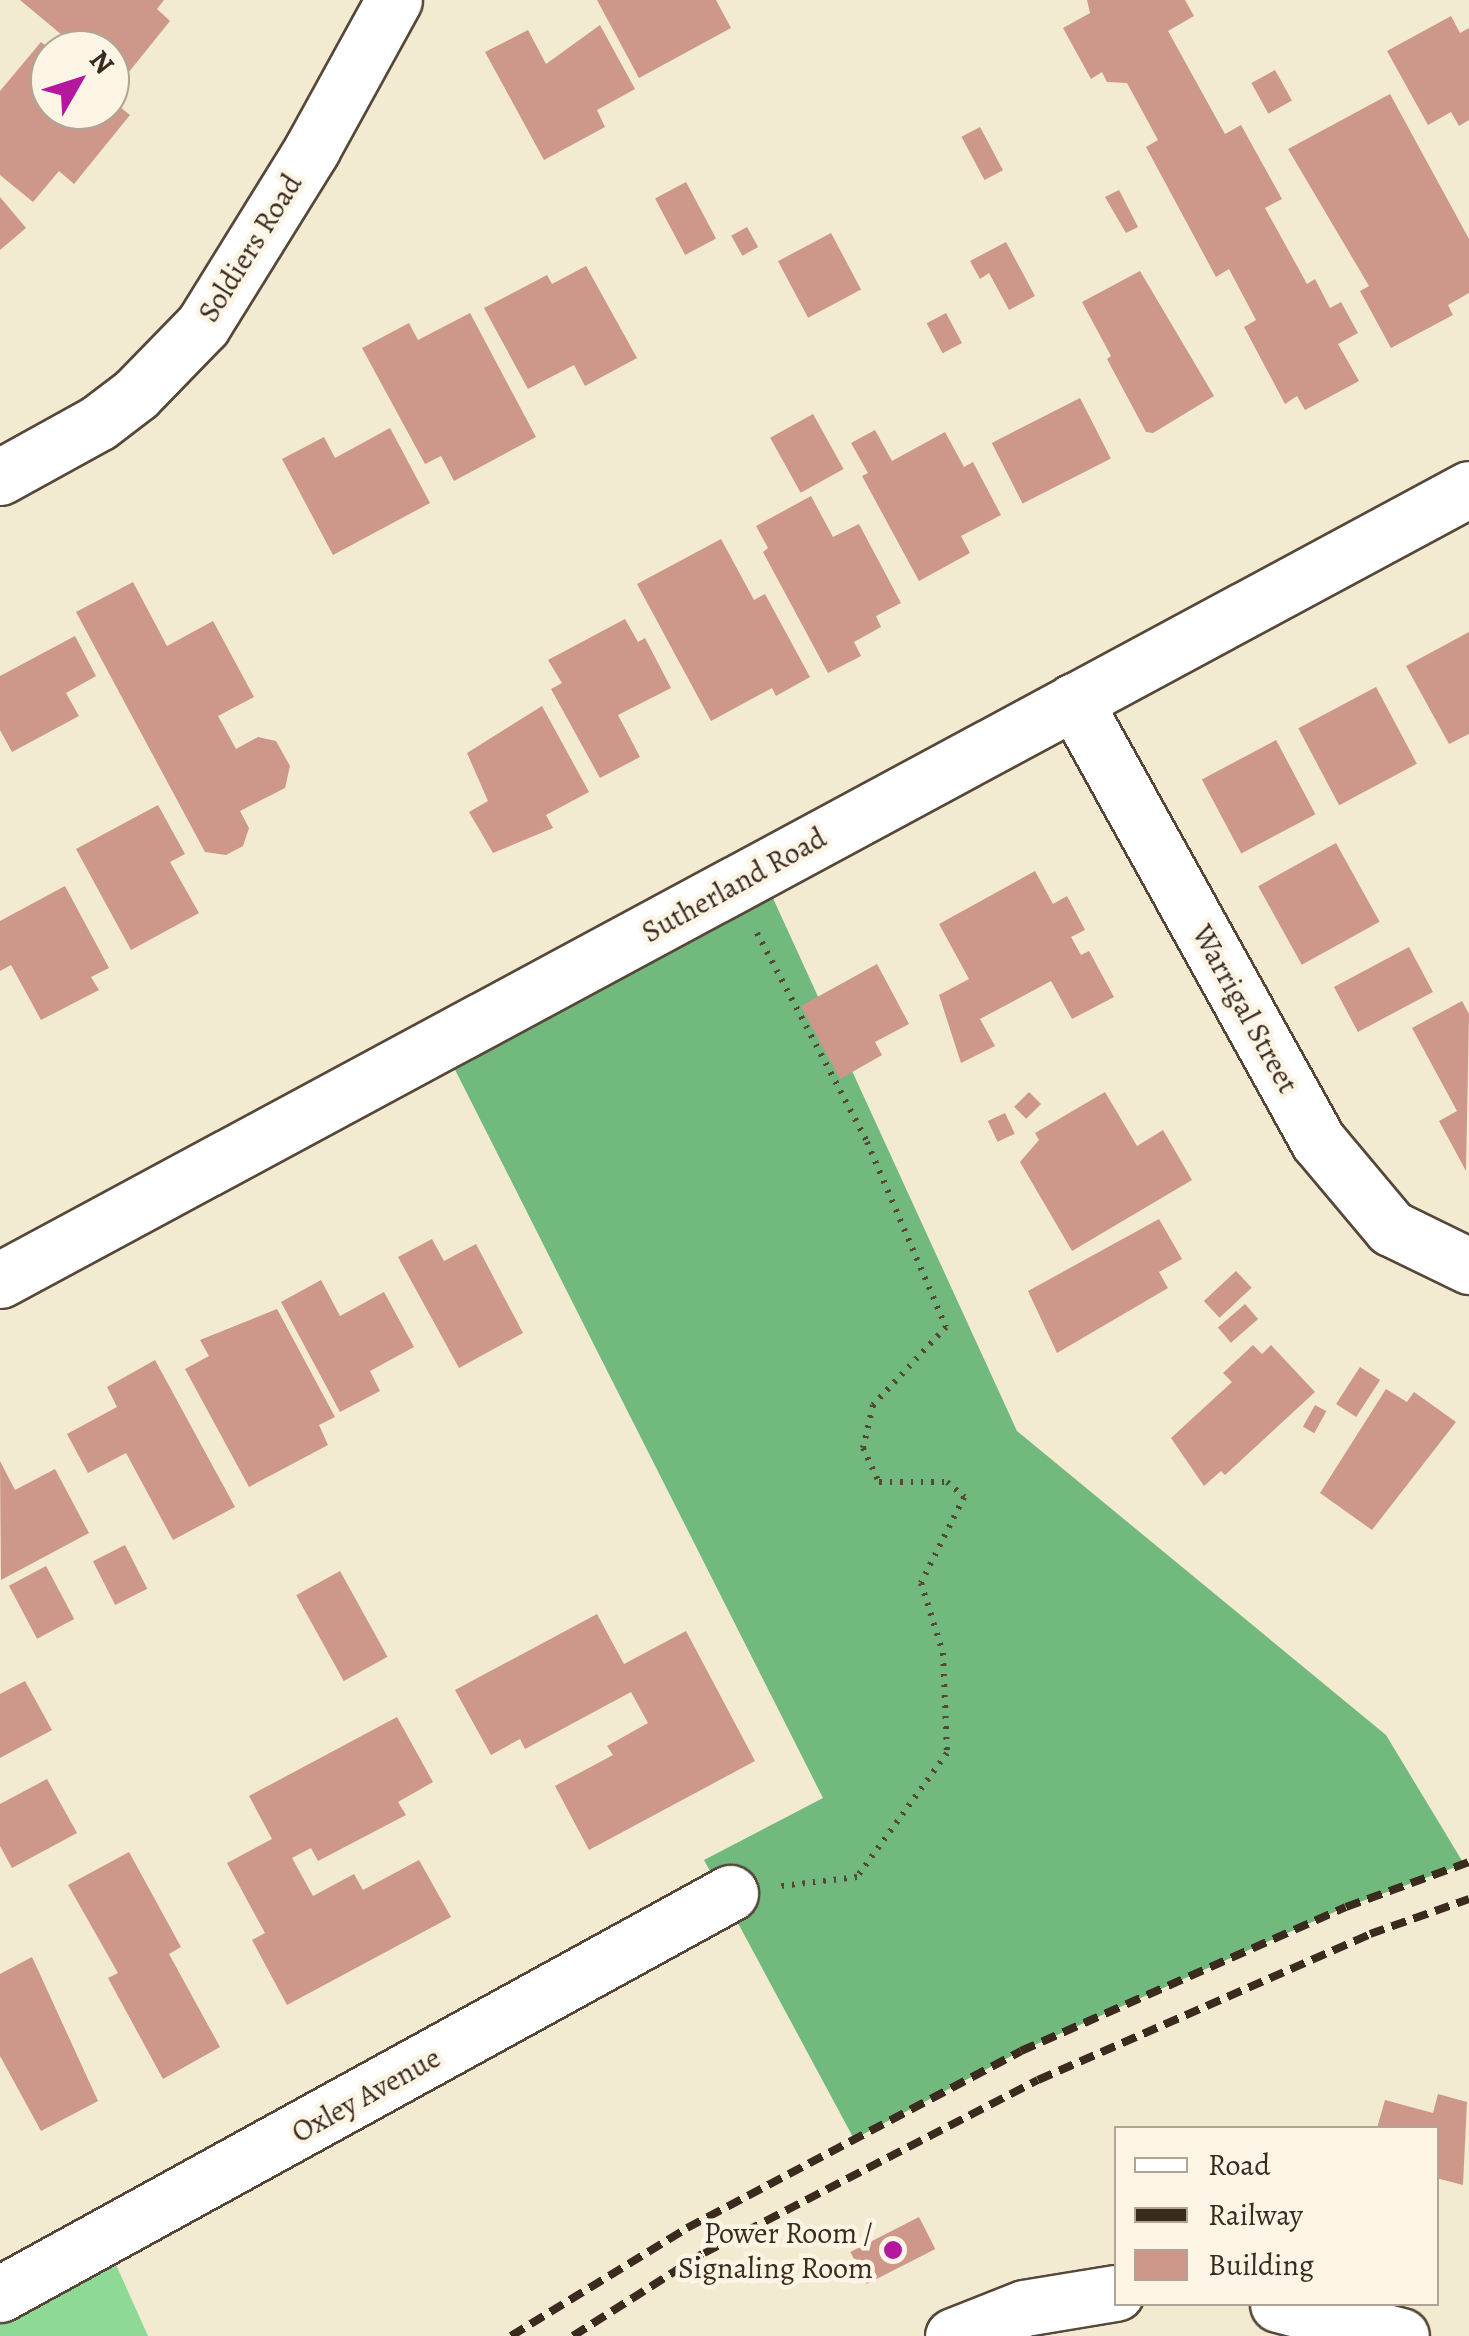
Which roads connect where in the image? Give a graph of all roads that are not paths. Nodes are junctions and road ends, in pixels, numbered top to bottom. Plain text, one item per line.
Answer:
1 (394, 0) edge
2 (0, 477) edge
3 (1469, 489) edge
4 (1074, 701) junction
5 (1469, 1266) edge
6 (0, 1280) edge
7 (730, 1893) road end
8 (1114, 2293) edge
9 (0, 2294) edge
10 (1286, 2306) edge
11 (954, 2336) edge
12 (1401, 2336) edge

1 - 2 street, Soldiers Road
3 - 4 street, Sutherland Road
4 - 5 street, Warrigal Street
4 - 6 street, Sutherland Road
7 - 9 street, Oxley Avenue
8 - 11 street
10 - 12 street

